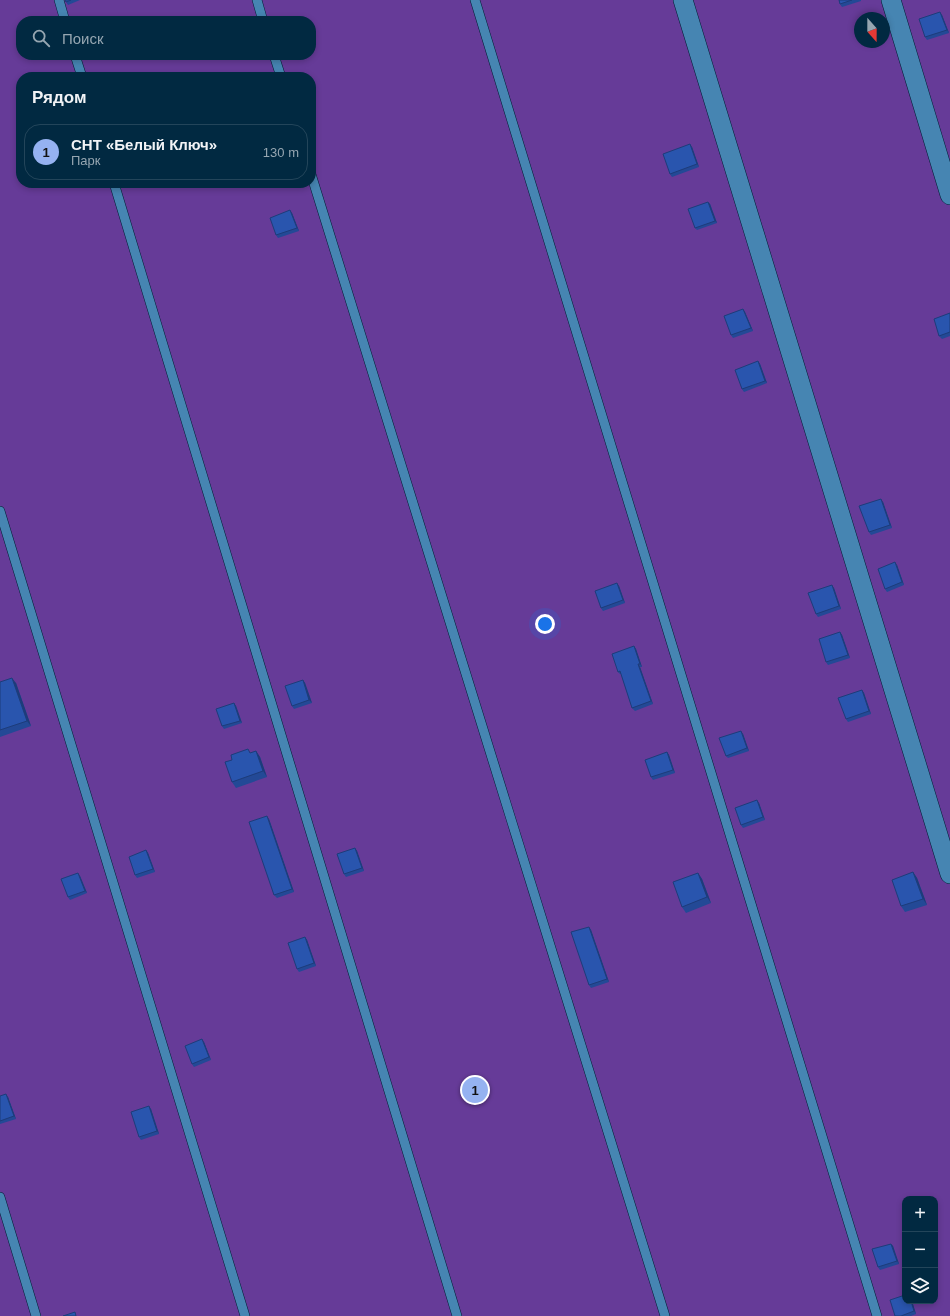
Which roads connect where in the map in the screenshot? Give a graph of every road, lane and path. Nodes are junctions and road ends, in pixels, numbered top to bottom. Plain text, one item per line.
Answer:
1 (59, 0) edge
2 (257, 0) edge
3 (475, 0) edge
4 (683, 0) edge
5 (891, 0) edge
6 (64, 16) edge
7 (262, 16) edge
8 (77, 60) edge
9 (276, 60) edge
10 (80, 72) edge
11 (279, 72) edge
12 (116, 188) edge
13 (315, 188) edge
14 (950, 195) edge
15 (0, 511) edge
16 (950, 874) edge
17 (0, 1197) edge
18 (36, 1316) edge
19 (245, 1316) edge
20 (456, 1316) edge
21 (665, 1316) edge
22 (877, 1316) edge

1 - 6 lane
2 - 7 lane
3 - 22 lane
4 - 16 street
5 - 14 street
8 - 10 lane
9 - 11 lane
12 - 20 lane
13 - 21 lane
15 - 19 lane
17 - 18 lane

